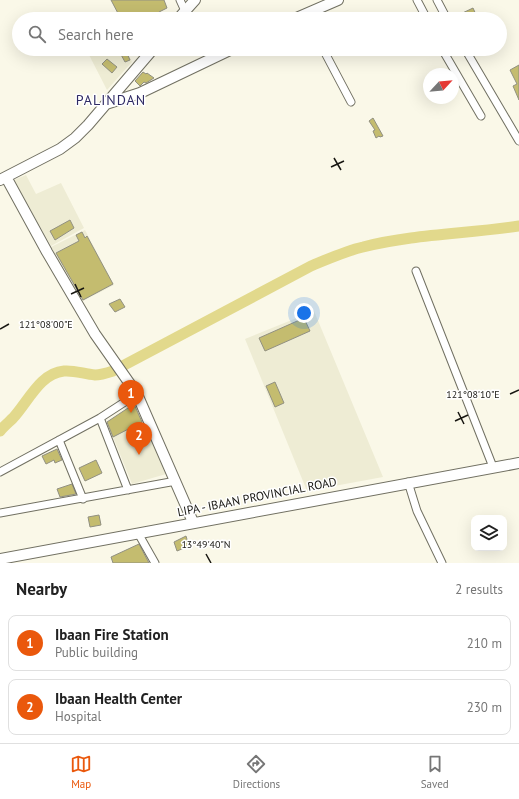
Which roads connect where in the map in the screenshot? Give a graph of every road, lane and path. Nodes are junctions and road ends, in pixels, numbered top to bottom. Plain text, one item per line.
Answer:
1 (180, 0) edge
2 (195, 0) edge
3 (338, 0) edge
4 (417, 0) edge
5 (437, 0) edge
6 (185, 11) joint
7 (315, 12) edge
8 (423, 12) edge
9 (443, 12) edge
10 (147, 56) edge
11 (217, 56) edge
12 (327, 56) edge
13 (446, 56) edge
14 (469, 56) edge
15 (351, 102) dead end
16 (106, 104) junction
17 (481, 116) dead end
18 (519, 141) edge
19 (3, 178) edge
20 (416, 271) dead end
21 (137, 394) junction
22 (100, 418) junction
23 (59, 440) junction
24 (519, 462) edge
25 (494, 467) junction
26 (0, 472) edge
27 (176, 481) junction
28 (408, 482) junction
29 (128, 490) junction
30 (83, 499) junction
31 (0, 513) edge
32 (193, 522) junction
33 (138, 533) junction
34 (0, 559) edge
35 (155, 563) edge
36 (442, 563) edge

1 - 6 street
2 - 6 main road
3 - 7 main road
4 - 8 street
5 - 9 street
10 - 16 main road
11 - 16 main road
12 - 15 street
13 - 17 street
14 - 18 street
16 - 19 main road
19 - 21 main road
20 - 25 street
21 - 22 street
21 - 27 main road
22 - 23 street
22 - 29 street
23 - 26 street
23 - 30 street
24 - 25 main road, LIPA - IBAAN PROVINCIAL ROAD
25 - 28 main road, LIPA - IBAAN PROVINCIAL ROAD
27 - 29 street
27 - 32 main road
28 - 32 main road, LIPA - IBAAN PROVINCIAL ROAD
28 - 36 street
29 - 30 street
30 - 31 street
32 - 33 main road, LIPA - IBAAN PROVINCIAL ROAD
33 - 34 main road, LIPA - IBAAN PROVINCIAL ROAD
33 - 35 street

